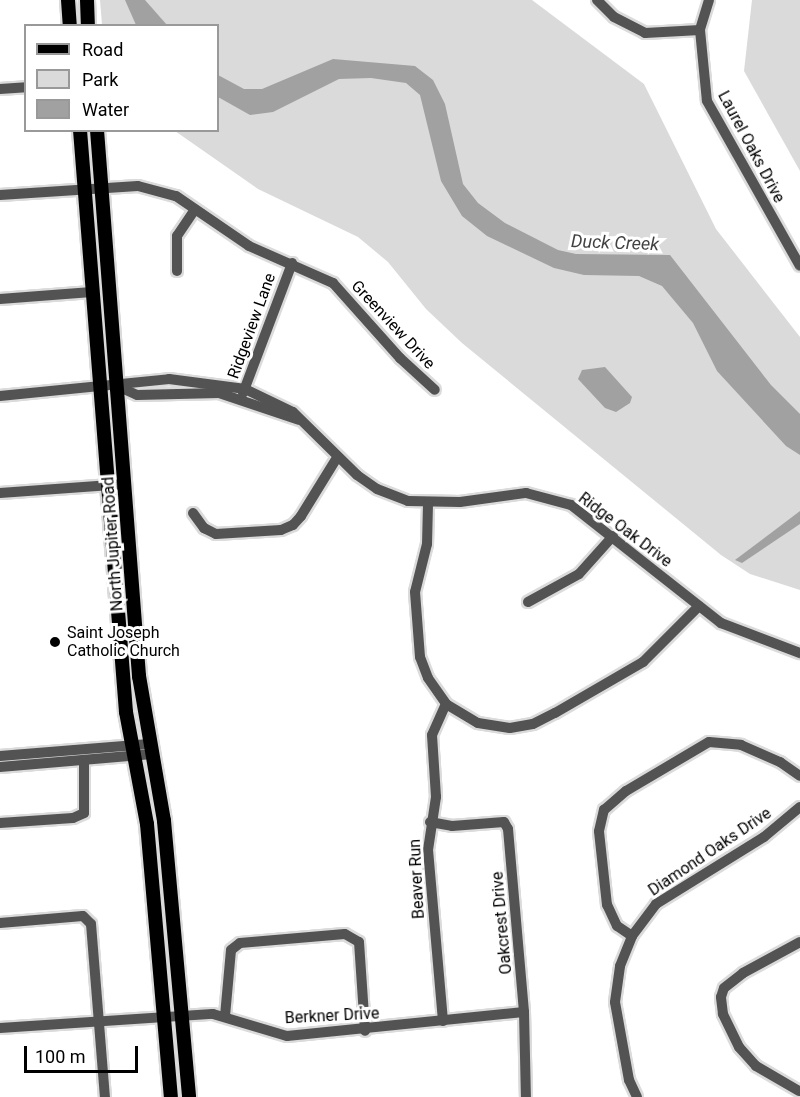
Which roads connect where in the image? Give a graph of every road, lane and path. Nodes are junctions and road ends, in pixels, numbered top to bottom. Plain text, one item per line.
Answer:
1 (68, 0) edge
2 (87, 0) edge
3 (597, 0) edge
4 (709, 0) edge
5 (70, 24) edge
6 (88, 24) edge
7 (700, 30) junction
8 (24, 87) edge
9 (0, 88) edge
10 (80, 132) edge
11 (97, 132) edge
12 (101, 188) junction
13 (85, 189) junction
14 (0, 195) edge
15 (195, 209) junction
16 (292, 263) junction
17 (800, 266) edge
18 (177, 271) dead end
19 (92, 292) junction
20 (0, 299) edge
21 (117, 386) junction
22 (99, 387) junction
23 (435, 390) dead end
24 (243, 394) junction
25 (0, 396) edge
26 (338, 456) junction
27 (125, 484) junction
28 (108, 485) junction
29 (0, 493) edge
30 (428, 504) junction
31 (193, 513) dead end
32 (613, 536) junction
33 (130, 555) junction
34 (113, 557) junction
35 (528, 602) dead end
36 (699, 606) junction
37 (137, 644) junction
38 (120, 645) junction
39 (800, 653) edge
40 (446, 704) junction
41 (150, 749) junction
42 (133, 751) junction
43 (0, 756) edge
44 (84, 760) junction
45 (0, 767) edge
46 (800, 776) edge
47 (800, 807) edge
48 (0, 810) edge
49 (430, 822) junction
50 (1, 823) edge
51 (0, 923) edge
52 (632, 936) junction
53 (800, 942) edge
54 (524, 1012) junction
55 (182, 1015) junction
56 (225, 1016) junction
57 (165, 1017) junction
58 (99, 1021) junction
59 (443, 1021) junction
60 (0, 1028) edge
61 (365, 1031) junction
62 (798, 1092) edge
63 (105, 1097) edge
64 (171, 1097) edge
65 (189, 1097) edge
66 (526, 1097) edge
67 (637, 1097) edge

1 - 5 main road
2 - 6 main road
3 - 7 street
4 - 7 street, Laurel Oaks Drive
7 - 17 street, Laurel Oaks Drive
8 - 9 street
10 - 13 main road, North Jupiter Road
11 - 12 main road, North Jupiter Road
12 - 13 street, Greenview Drive
12 - 15 street, Greenview Drive
12 - 21 main road, North Jupiter Road
13 - 14 street, Greenview Drive
13 - 19 main road, North Jupiter Road
15 - 16 street, Greenview Drive
15 - 18 street
16 - 23 street, Greenview Drive
16 - 24 street, Ridgeview Lane
19 - 20 street
19 - 22 main road, North Jupiter Road
21 - 22 street
21 - 24 street, Ridge Oak Drive
21 - 27 main road, North Jupiter Road
22 - 25 street
22 - 28 main road, North Jupiter Road
24 - 26 street, Ridge Oak Drive
26 - 30 street, Ridge Oak Drive
26 - 31 street
27 - 28 street
27 - 33 main road, North Jupiter Road
28 - 29 street
28 - 34 main road, North Jupiter Road
30 - 32 street, Ridge Oak Drive
30 - 40 street
32 - 35 street
32 - 36 street, Ridge Oak Drive
33 - 34 main road
33 - 37 main road, North Jupiter Road
34 - 38 main road, North Jupiter Road
36 - 39 street, Ridge Oak Drive
36 - 40 street
37 - 38 main road
37 - 41 main road, North Jupiter Road
38 - 42 main road, North Jupiter Road
40 - 49 street, Beaver Run
41 - 42 street
41 - 55 main road, North Jupiter Road
42 - 43 street
42 - 44 street
42 - 57 main road, North Jupiter Road
44 - 45 street
44 - 50 street
46 - 52 street
47 - 52 street, Diamond Oaks Drive
48 - 50 street
49 - 54 street, Oakcrest Drive
49 - 59 street, Beaver Run
51 - 58 street
52 - 67 street, Diamond Oaks Drive
53 - 62 street
54 - 59 street, Berkner Drive
54 - 66 street, Oakcrest Drive
55 - 56 street, Berkner Drive
55 - 57 street, Berkner Drive
55 - 65 main road, North Jupiter Road
56 - 61 street, Berkner Drive
56 - 61 street
57 - 58 street, Berkner Drive
57 - 64 main road, North Jupiter Road
58 - 60 street, Berkner Drive
58 - 63 street
59 - 61 street, Berkner Drive

